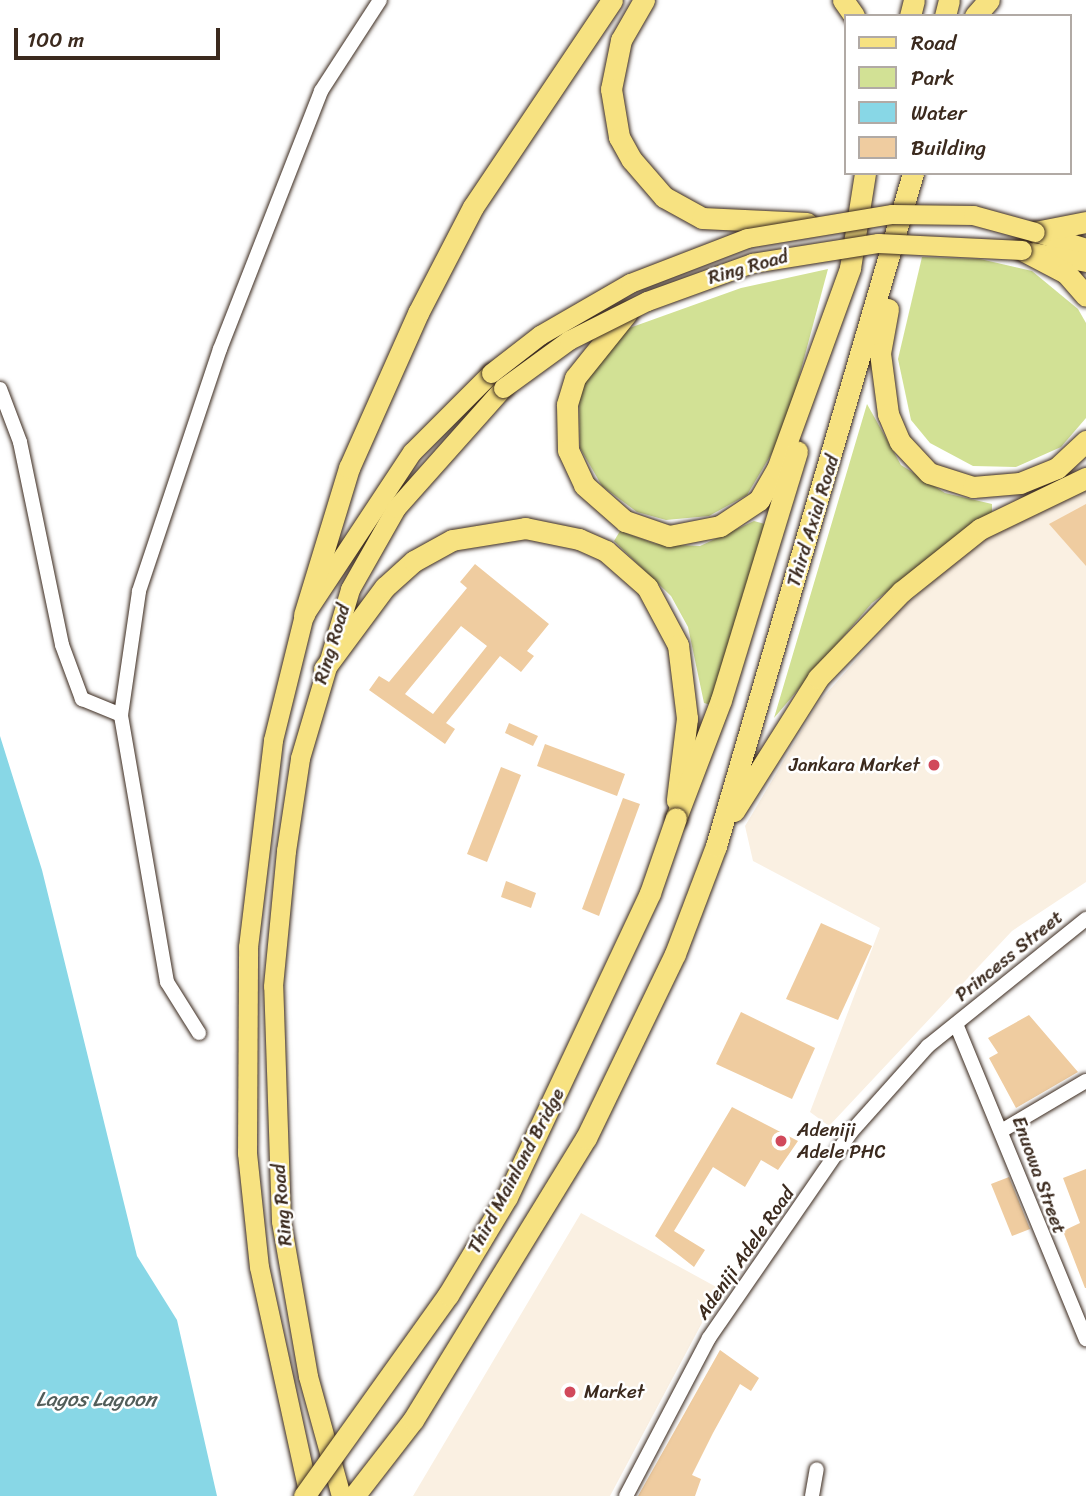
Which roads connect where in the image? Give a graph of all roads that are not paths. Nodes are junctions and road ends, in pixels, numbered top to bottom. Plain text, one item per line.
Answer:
1 (380, 0) edge
2 (612, 0) edge
3 (644, 0) edge
4 (989, 0) edge
5 (977, 14) edge
6 (865, 175) edge
7 (873, 175) edge
8 (914, 175) edge
9 (909, 196) junction
10 (1086, 222) edge
11 (809, 223) junction
12 (1035, 232) junction
13 (1086, 248) edge
14 (1022, 250) junction
15 (1086, 262) edge
16 (850, 268) junction
17 (1086, 296) edge
18 (629, 310) junction
19 (497, 381) junction
20 (0, 389) edge
21 (1086, 441) edge
22 (1086, 478) edge
23 (304, 615) junction
24 (324, 668) junction
25 (121, 715) junction
26 (676, 818) junction
27 (717, 843) junction
28 (1086, 919) edge
29 (956, 1024) junction
30 (199, 1033) dead end
31 (1086, 1080) edge
32 (1003, 1130) junction
33 (1086, 1339) edge
34 (817, 1469) dead end
35 (306, 1496) edge
36 (341, 1496) edge
37 (354, 1496) edge
38 (626, 1496) edge
39 (812, 1496) edge

1 - 25 street
2 - 23 highway
3 - 11 highway
4 - 5 highway
6 - 16 highway
7 - 16 highway, Third Axial Road
8 - 9 highway
9 - 21 highway
9 - 27 highway, Third Axial Road
10 - 12 highway
11 - 12 main road, Ring Road, bridge
11 - 19 main road, Ring Road, bridge
12 - 13 main road, Ring Road
14 - 15 main road, Ring Road
14 - 17 highway
14 - 18 main road, Ring Road, bridge
16 - 18 highway
16 - 26 highway, Third Axial Road
18 - 19 main road, Ring Road, bridge
19 - 23 main road, Ring Road
19 - 24 main road, Ring Road
20 - 25 street
22 - 27 highway
23 - 35 main road, Ring Road
24 - 26 highway
24 - 36 main road, Ring Road
25 - 30 street
26 - 35 highway, Third Mainland Bridge, bridge
27 - 37 highway, Third Mainland Bridge
28 - 29 street, Princess Street
29 - 32 street, Enuowa Street
29 - 38 street, Adeniji Adele Road
31 - 32 street
32 - 33 street, Enuowa Street
34 - 39 street

